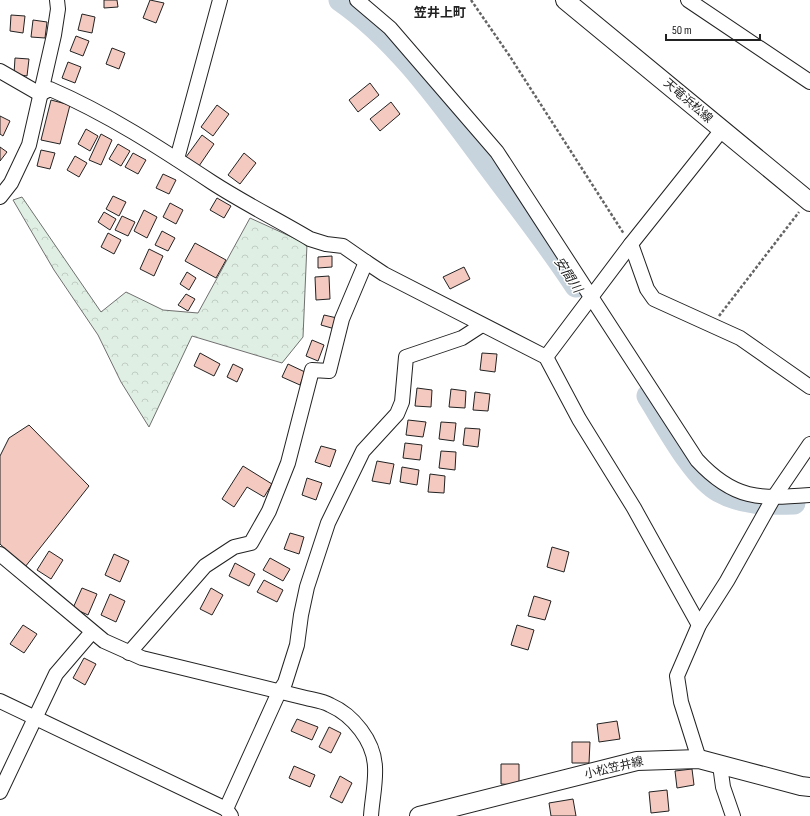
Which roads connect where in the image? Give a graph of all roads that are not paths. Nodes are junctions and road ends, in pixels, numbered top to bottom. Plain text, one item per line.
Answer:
1 (57, 0) edge
2 (220, 0) edge
3 (357, 0) edge
4 (565, 0) edge
5 (688, 0) edge
6 (0, 71) edge
7 (810, 82) edge
8 (40, 94) junction
9 (722, 130) junction
10 (177, 159) junction
11 (0, 197) edge
12 (809, 200) edge
13 (631, 244) junction
14 (366, 262) junction
15 (588, 301) junction
16 (482, 324) junction
17 (546, 357) junction
18 (810, 387) edge
19 (810, 444) edge
20 (810, 495) edge
21 (772, 501) junction
22 (0, 554) edge
23 (699, 625) junction
24 (92, 632) junction
25 (129, 653) junction
26 (279, 692) junction
27 (0, 701) edge
28 (35, 718) junction
29 (699, 759) junction
30 (720, 765) junction
31 (810, 786) edge
32 (0, 792) edge
33 (229, 812) edge
34 (371, 816) edge
35 (419, 816) edge
36 (733, 816) edge

1 - 8 street
2 - 10 street
3 - 15 street
4 - 9 main road, 天竜浜松線
5 - 7 street
6 - 8 street
8 - 10 street
8 - 11 street
9 - 12 main road, 天竜浜松線
9 - 13 street
10 - 14 street
13 - 15 street
13 - 18 street
14 - 16 street
14 - 25 street
15 - 17 street
15 - 21 street
16 - 17 street
16 - 26 street
17 - 23 street
19 - 21 street
20 - 21 street
21 - 23 street
22 - 24 street
23 - 29 street
24 - 25 street
24 - 28 street
25 - 26 street
26 - 33 street
26 - 34 street
27 - 28 street
28 - 32 street
28 - 33 street
29 - 30 main road, 小松笠井線
29 - 35 main road, 小松笠井線
30 - 31 main road, 小松笠井線
30 - 36 street

